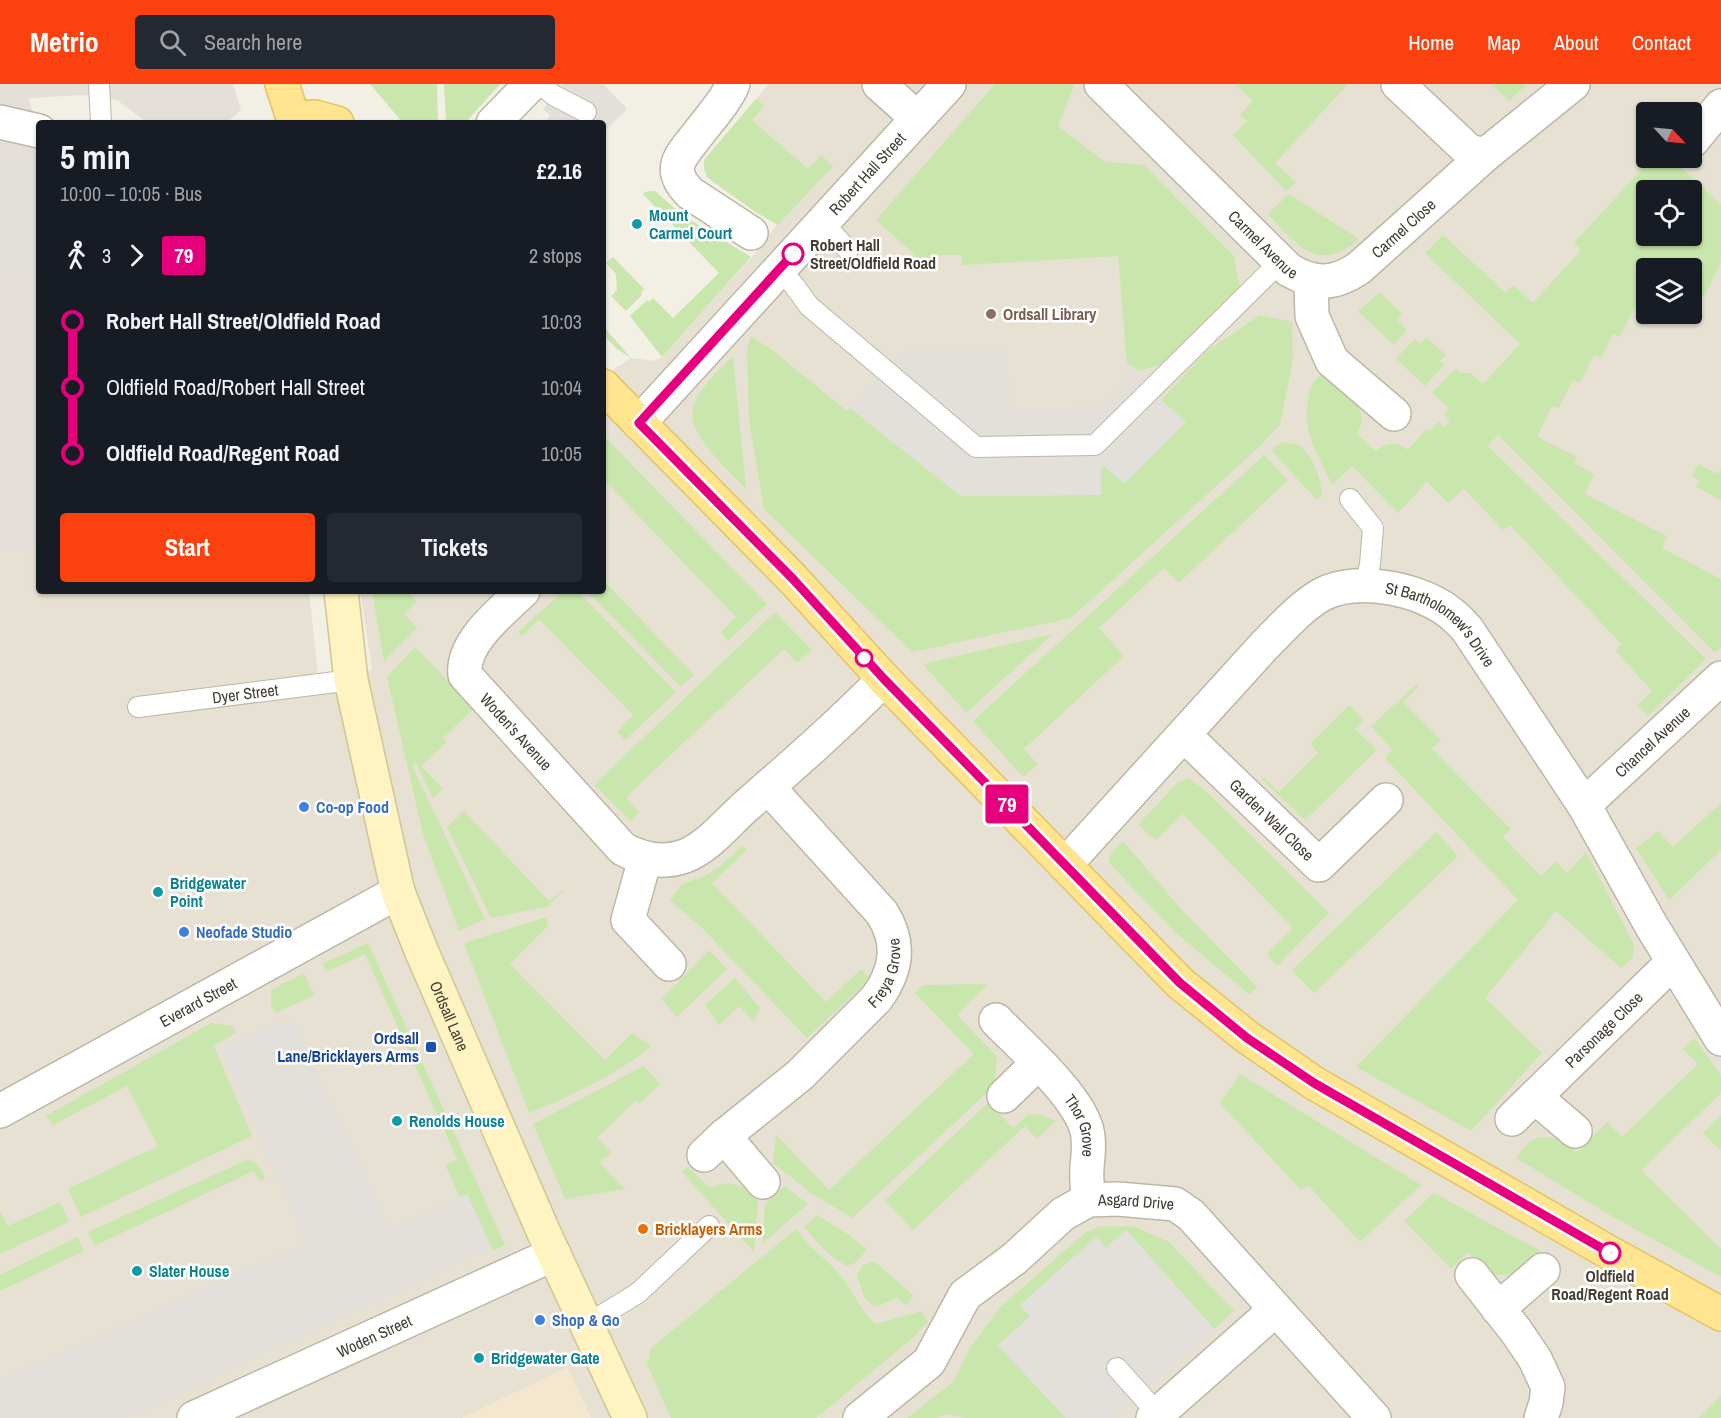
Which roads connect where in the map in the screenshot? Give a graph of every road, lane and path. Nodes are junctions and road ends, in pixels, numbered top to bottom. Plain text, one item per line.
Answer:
1 (99, 84) edge
2 (282, 84) edge
3 (531, 84) edge
4 (541, 84) edge
5 (733, 84) edge
6 (879, 84) edge
7 (949, 84) edge
8 (1101, 84) edge
9 (1398, 84) edge
10 (1573, 84) edge
11 (1721, 106) edge
12 (586, 112) dead end
13 (918, 118) junction
14 (102, 120) edge
15 (293, 120) edge
16 (298, 120) edge
17 (326, 120) edge
18 (496, 120) edge
19 (0, 122) edge
20 (1702, 129) edge
21 (36, 130) edge
22 (1485, 155) junction
23 (822, 222) junction
24 (751, 233) dead end
25 (848, 250) dead end
26 (1280, 262) junction
27 (778, 270) junction
28 (1311, 281) junction
29 (606, 389) edge
30 (1394, 414) dead end
31 (639, 423) junction
32 (1350, 499) dead end
33 (1366, 584) junction
34 (341, 594) edge
35 (521, 594) edge
36 (1721, 678) edge
37 (884, 679) junction
38 (351, 680) junction
39 (138, 707) dead end
40 (1184, 735) junction
41 (768, 787) junction
42 (1386, 800) dead end
43 (1584, 806) junction
44 (645, 859) junction
45 (1065, 865) junction
46 (398, 892) junction
47 (1672, 962) junction
48 (669, 964) dead end
49 (996, 1020) dead end
50 (1721, 1039) edge
51 (1038, 1064) junction
52 (1004, 1096) dead end
53 (0, 1111) edge
54 (1575, 1131) dead end
55 (763, 1182) dead end
56 (1088, 1200) junction
57 (709, 1226) dead end
58 (554, 1254) junction
59 (1543, 1270) dead end
60 (1472, 1275) dead end
61 (1498, 1309) junction
62 (1275, 1310) junction
63 (1721, 1314) edge
64 (586, 1325) junction
65 (1117, 1368) dead end
66 (1155, 1416) edge
67 (194, 1418) edge
68 (630, 1418) edge
69 (860, 1418) edge
70 (1374, 1418) edge
71 (1541, 1418) edge

1 - 14 lane
2 - 15 main road
3 - 18 street
4 - 12 lane
5 - 24 street
6 - 13 street
7 - 13 street, Robert Hall Street
8 - 26 street, Carmel Avenue
9 - 22 street
10 - 22 street, Carmel Close
11 - 20 street
13 - 23 street, Robert Hall Street
16 - 17 main road
19 - 21 street
22 - 28 street, Carmel Close
23 - 25 lane
23 - 27 street, Robert Hall Street
26 - 27 lane
26 - 28 street, Carmel Avenue
27 - 31 street, Robert Hall Street
28 - 30 street, Carmel Avenue
29 - 31 main road
31 - 37 main road
32 - 33 lane
33 - 40 street, St Bartholomew's Drive
33 - 43 street, St Bartholomew's Drive
34 - 38 main road, Ordsall Lane
35 - 44 street, Woden's Avenue
36 - 43 street, Chancel Avenue
37 - 41 street, Woden's Avenue
37 - 45 main road
38 - 39 lane, Dyer Street
38 - 46 main road, Ordsall Lane
40 - 42 street, Garden Wall Close
40 - 45 street, St Bartholomew's Drive
41 - 44 street, Woden's Avenue
41 - 55 street, Freya Grove
43 - 47 street, St Bartholomew's Drive
44 - 48 street
45 - 63 main road
46 - 53 street, Everard Street
46 - 58 main road, Ordsall Lane
47 - 50 street, St Bartholomew's Drive
47 - 54 street, Parsonage Close
49 - 51 street, Thor Grove
51 - 52 street
51 - 56 street, Thor Grove
56 - 62 street, Asgard Drive
56 - 69 street, Asgard Drive
57 - 64 lane
58 - 64 main road, Ordsall Lane
58 - 67 street, Woden Street
59 - 61 street
60 - 61 street
61 - 71 street
62 - 66 street
62 - 70 street, Asgard Drive
64 - 68 main road, Ordsall Lane
65 - 66 lane

